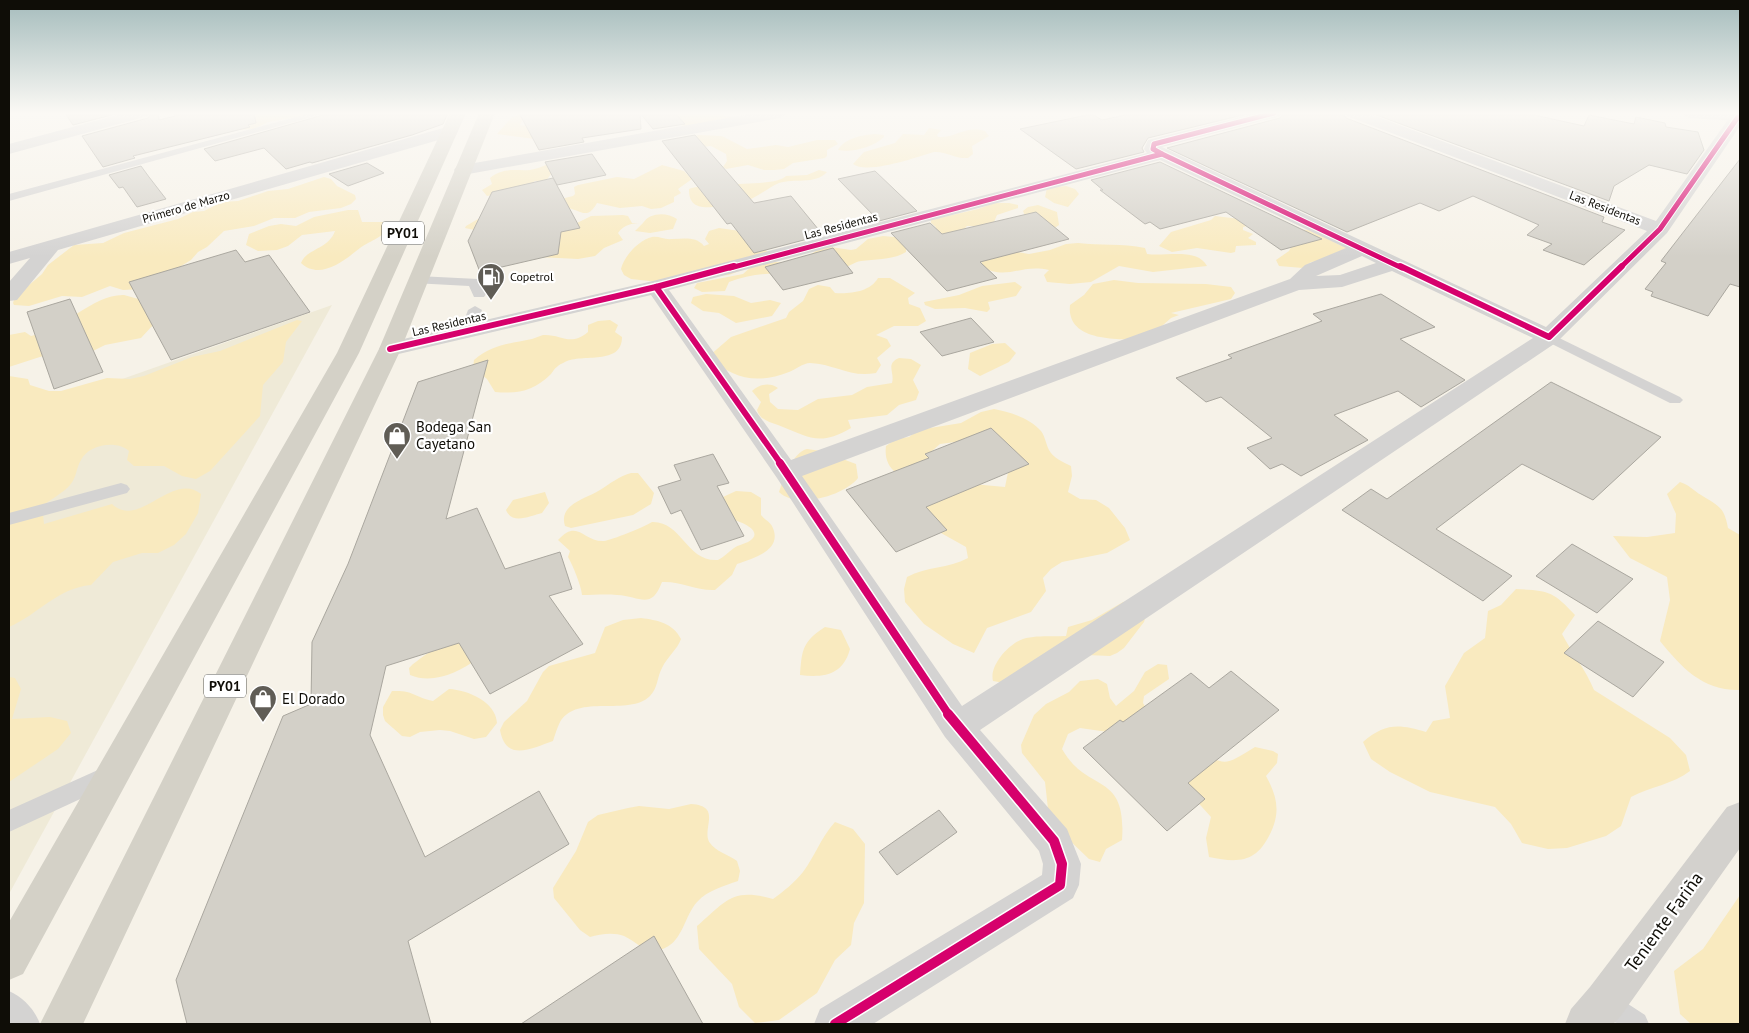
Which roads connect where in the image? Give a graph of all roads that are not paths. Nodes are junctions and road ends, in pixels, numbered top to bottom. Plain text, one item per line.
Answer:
1 (144, 161) edge
2 (345, 161) edge
3 (436, 161) edge
4 (467, 161) edge
5 (512, 161) edge
6 (1135, 161) edge
7 (1177, 161) edge
8 (1481, 161) edge
9 (1708, 161) edge
10 (463, 170) junction
11 (9, 198) edge
12 (1660, 229) junction
13 (52, 245) junction
14 (1364, 248) junction
15 (9, 258) edge
16 (1395, 263) junction
17 (418, 280) junction
18 (1296, 284) junction
19 (656, 287) junction
20 (479, 294) dead end
21 (9, 296) edge
22 (475, 310) dead end
23 (467, 331) junction
24 (1549, 337) junction
25 (390, 349) junction
26 (348, 353) junction
27 (1675, 400) dead end
28 (786, 472) junction
29 (121, 488) dead end
30 (9, 519) edge
31 (957, 727) junction
32 (114, 772) junction
33 (1740, 819) edge
34 (9, 821) edge
35 (9, 960) edge
36 (9, 1004) edge
37 (1596, 1013) edge
38 (27, 1024) edge
39 (61, 1024) edge
40 (834, 1024) edge
41 (1636, 1024) edge

1 - 11 lane
2 - 13 street, Primero de Marzo
3 - 26 highway, PY01
4 - 10 highway, PY01
5 - 10 street
6 - 19 street, Las Residentas
7 - 14 street
8 - 12 street, Las Residentas
9 - 12 street
10 - 17 highway, PY01
12 - 24 street
13 - 15 street, Primero de Marzo
13 - 21 street
14 - 16 street
14 - 18 street
16 - 18 street
16 - 24 street
17 - 20 lane
17 - 25 highway, PY01
18 - 28 street
19 - 23 street, Las Residentas
19 - 28 street
22 - 23 lane
23 - 25 street, Las Residentas
24 - 27 lane
24 - 31 street
25 - 26 highway
25 - 39 highway, PY01
26 - 32 highway, PY01
28 - 31 street
29 - 30 lane
31 - 40 street
32 - 34 lane
32 - 35 highway, PY01
33 - 37 street, Teniente Fariña
36 - 38 lane
37 - 41 lane

